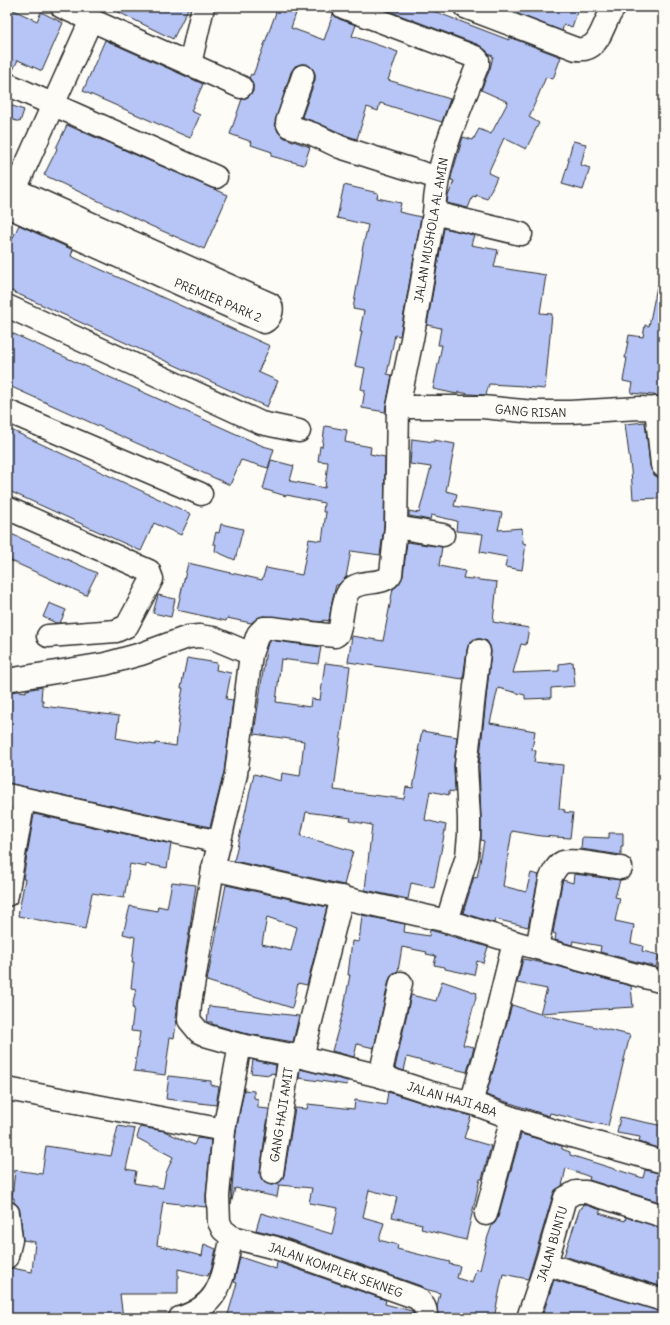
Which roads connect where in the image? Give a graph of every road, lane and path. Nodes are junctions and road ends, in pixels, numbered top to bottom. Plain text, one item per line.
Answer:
1 (62, 7) edge
2 (203, 7) edge
3 (343, 7) edge
4 (465, 7) edge
5 (612, 9) edge
6 (91, 20) junction
7 (190, 64) junction
8 (303, 76) dead end
9 (7, 84) edge
10 (241, 87) dead end
11 (53, 104) junction
12 (216, 177) dead end
13 (438, 178) junction
14 (9, 200) edge
15 (434, 213) junction
16 (521, 234) dead end
17 (7, 306) edge
18 (398, 407) junction
19 (659, 409) edge
20 (7, 410) edge
21 (299, 431) dead end
22 (663, 466) edge
23 (201, 494) dead end
24 (7, 508) edge
25 (396, 526) junction
26 (443, 535) dead end
27 (48, 636) dead end
28 (479, 651) dead end
29 (251, 654) junction
30 (7, 680) edge
31 (15, 797) edge
32 (219, 842) junction
33 (621, 868) dead end
34 (213, 869) junction
35 (7, 895) edge
36 (342, 898) junction
37 (447, 921) junction
38 (508, 940) junction
39 (537, 948) junction
40 (495, 966) dead end
41 (663, 982) edge
42 (401, 983) dead end
43 (240, 1045) junction
44 (296, 1056) junction
45 (380, 1076) junction
46 (7, 1089) edge
47 (472, 1103) junction
48 (512, 1118) junction
49 (224, 1130) junction
50 (663, 1162) edge
51 (272, 1173) dead end
52 (8, 1213) dead end
53 (486, 1214) dead end
54 (663, 1216) edge
55 (232, 1238) junction
56 (7, 1257) edge
57 (546, 1264) junction
58 (663, 1300) edge
59 (180, 1318) edge
60 (425, 1318) edge
61 (528, 1318) edge

1 - 6 street
2 - 7 street
3 - 13 street, JALAN MUSHOLA AL AMIN
4 - 5 street
6 - 7 street
6 - 11 street
7 - 10 street
8 - 13 street
9 - 11 street
11 - 12 street
11 - 14 street
13 - 15 street, JALAN MUSHOLA AL AMIN
14 - 14 street, PREMIER PARK 2
15 - 16 street
15 - 18 street, JALAN MUSHOLA AL AMIN
17 - 21 street
18 - 19 street, GANG RISAN
18 - 25 street, JALAN MUSHOLA AL AMIN
19 - 22 street
20 - 23 street
24 - 27 street
25 - 26 street
25 - 29 street, JALAN MUSHOLA AL AMIN
28 - 37 street
29 - 30 street
29 - 32 street
31 - 32 street
31 - 35 street
32 - 34 street
33 - 39 street
34 - 36 street
34 - 43 street, JALAN HAJI ABA
36 - 37 street
36 - 44 street, GANG HAJI AMIT
37 - 38 street
38 - 39 street
38 - 40 street
38 - 47 street
39 - 41 street
42 - 45 street
43 - 44 street, JALAN HAJI ABA
43 - 49 street
44 - 45 street, JALAN HAJI ABA
44 - 51 street, GANG HAJI AMIT
45 - 47 street, JALAN HAJI ABA
46 - 49 street
47 - 48 street, JALAN HAJI ABA
48 - 50 street, JALAN HAJI ABA
48 - 53 street
49 - 55 street
52 - 56 street
54 - 57 street, JALAN BUNTU
55 - 59 street
55 - 60 street, JALAN KOMPLEK SEKNEG
57 - 58 street
57 - 61 street, JALAN BUNTU

